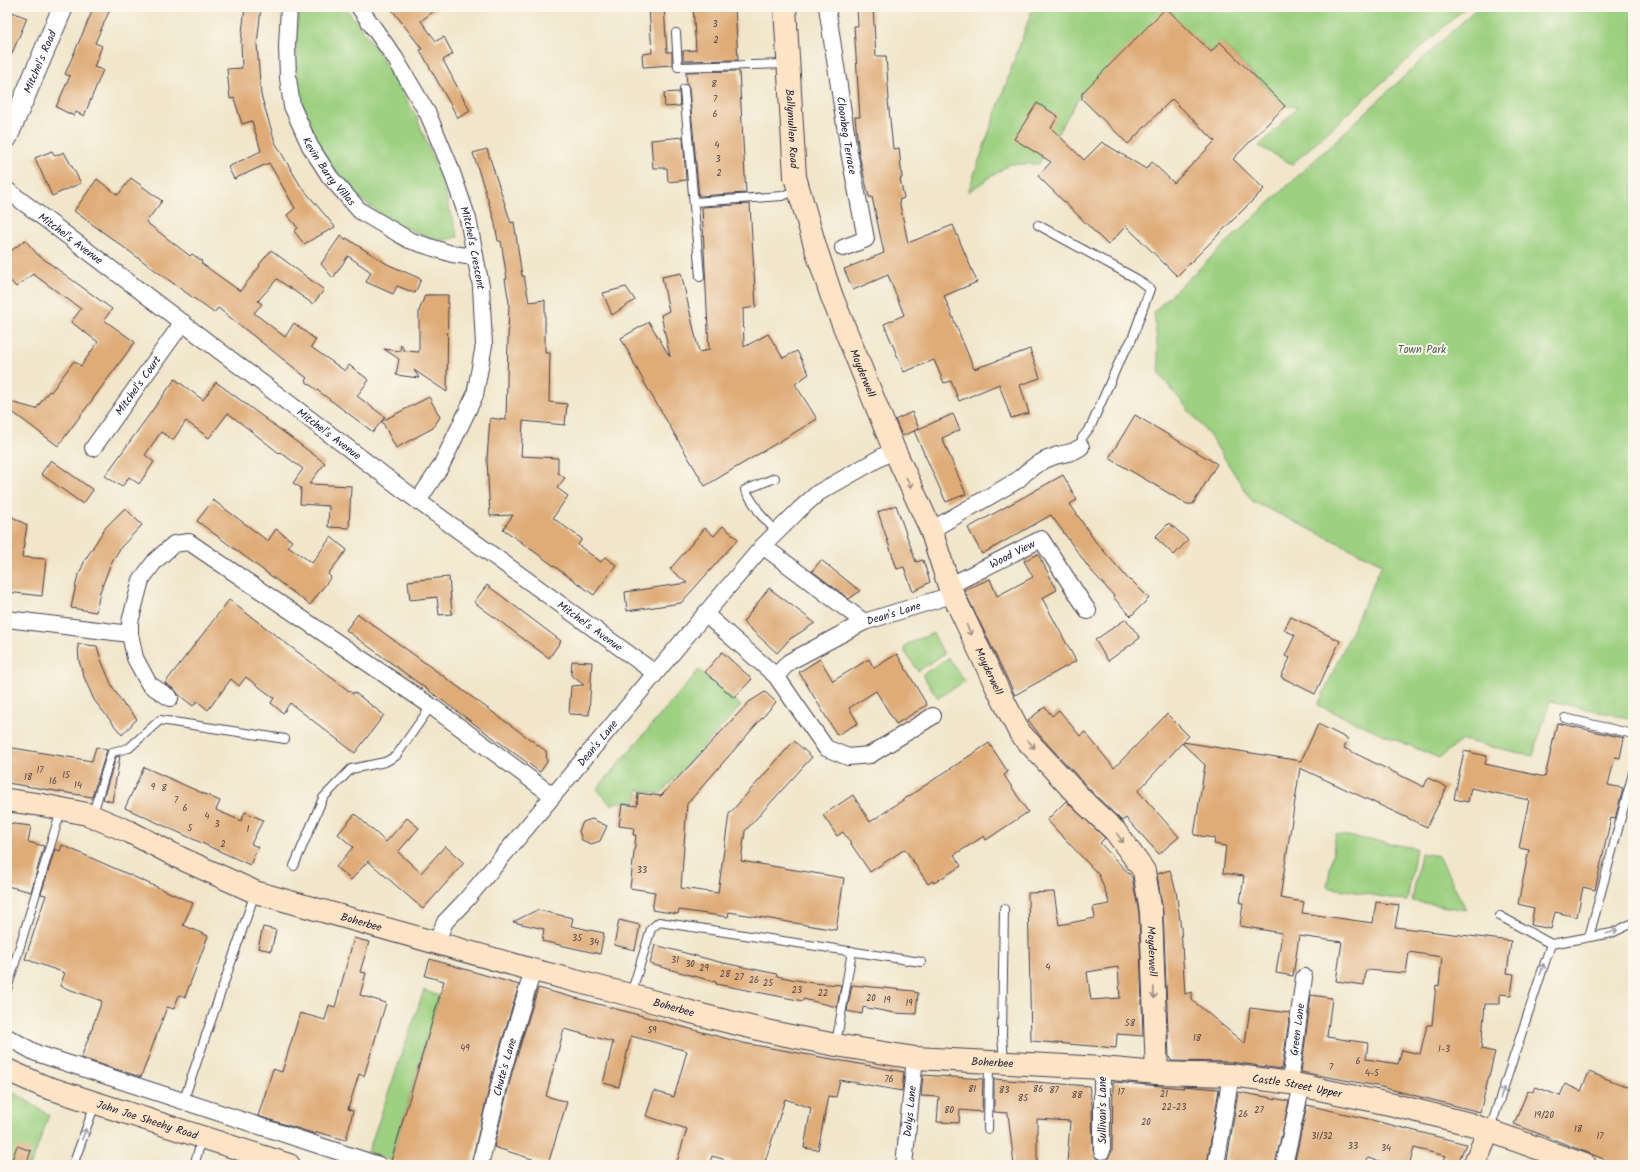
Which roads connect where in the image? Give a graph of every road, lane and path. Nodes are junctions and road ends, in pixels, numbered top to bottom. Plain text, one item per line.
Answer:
1 (63, 7) edge
2 (289, 7) edge
3 (359, 7) edge
4 (785, 7) edge
5 (827, 7) edge
6 (676, 33) dead end
7 (790, 64) junction
8 (684, 89) dead end
9 (7, 138) edge
10 (799, 189) junction
11 (7, 190) edge
12 (694, 202) junction
13 (1038, 225) dead end
14 (816, 248) joint
15 (843, 248) dead end
16 (475, 257) junction
17 (700, 277) dead end
18 (183, 322) junction
19 (893, 447) junction
20 (1081, 447) joint
21 (92, 448) dead end
22 (775, 478) dead end
23 (418, 501) junction
24 (931, 530) junction
25 (778, 532) junction
26 (763, 546) junction
27 (951, 591) junction
28 (1088, 611) dead end
29 (705, 614) junction
30 (7, 619) edge
31 (864, 622) junction
32 (130, 634) junction
33 (655, 673) junction
34 (776, 676) junction
35 (170, 698) dead end
36 (431, 706) junction
37 (933, 716) dead end
38 (1565, 718) dead end
39 (1633, 734) edge
40 (285, 739) dead end
41 (1633, 773) edge
42 (552, 795) junction
43 (7, 800) edge
44 (61, 809) junction
45 (92, 816) junction
46 (294, 866) dead end
47 (255, 892) junction
48 (1004, 909) dead end
49 (1500, 916) dead end
50 (1633, 923) edge
51 (1589, 937) junction
52 (436, 943) junction
53 (1551, 944) junction
54 (852, 951) junction
55 (921, 962) dead end
56 (533, 970) junction
57 (1304, 977) dead end
58 (7, 989) edge
59 (630, 995) junction
60 (7, 1037) edge
61 (836, 1045) junction
62 (915, 1058) junction
63 (996, 1062) junction
64 (1102, 1068) junction
65 (7, 1070) edge
66 (1157, 1073) junction
67 (1230, 1075) junction
68 (1296, 1084) junction
69 (183, 1102) junction
70 (95, 1103) junction
71 (988, 1129) dead end
72 (1489, 1130) junction
73 (202, 1138) junction
74 (1102, 1151) dead end
75 (73, 1165) edge
76 (194, 1165) edge
77 (289, 1165) edge
78 (379, 1165) edge
79 (480, 1165) edge
80 (904, 1165) edge
81 (1216, 1165) edge
82 (1284, 1165) edge
83 (1474, 1165) edge
84 (1585, 1165) edge

1 - 9 street, Mitchel's Road
2 - 16 street, Kevin Barry Villas
3 - 16 street, Mitchel's Crescent
4 - 7 main road, Ballymullen Road
5 - 15 street, Cloonbeg Terrace
6 - 7 lane
7 - 10 main road, Ballymullen Road
8 - 12 lane
10 - 12 lane
10 - 14 main road, Ballymullen Road
11 - 18 street, Mitchel's Avenue
12 - 17 lane
13 - 20 lane
14 - 19 main road, Moyderwell
16 - 23 street, Mitchel's Crescent
18 - 21 street, Mitchel's Court
18 - 23 street, Mitchel's Avenue
19 -> 24 main road, Moyderwell
19 - 25 street, Dean's Lane
20 - 24 street
22 - 25 lane
23 - 33 street, Mitchel's Avenue
24 - 27 main road, Moyderwell
25 - 26 street, Dean's Lane
26 - 29 street, Dean's Lane
26 - 31 street, Dean's Lane
27 - 28 street, Wood View
27 - 31 street, Dean's Lane
27 -> 66 main road, Moyderwell
29 - 33 street, Dean's Lane
29 - 34 street
30 - 32 street
31 - 34 street
32 - 35 street
32 - 36 street
33 - 42 street, Dean's Lane
34 - 37 street
36 - 42 street
36 - 46 lane
38 - 39 lane
40 - 45 lane
41 - 51 lane
42 - 52 street, Dean's Lane
43 - 44 main road, Boherbee
44 - 45 main road, Boherbee
44 - 58 lane
45 - 47 main road, Boherbee
47 - 52 main road, Boherbee
47 - 69 lane
48 - 63 lane
49 - 53 lane
51 -> 50 lane
51 - 53 lane
52 - 56 main road, Boherbee
72 -> 53 lane
54 - 55 lane
54 - 59 lane
54 - 61 lane
56 - 59 main road, Boherbee
56 - 79 street, Chute's Lane
57 - 68 street, Green Lane
59 - 61 main road, Boherbee
60 - 69 street
61 - 62 main road, Boherbee
62 - 63 main road, Boherbee
62 - 80 street, Dalys Lane
63 - 64 main road, Boherbee
63 - 71 lane
64 - 66 main road, Castle Street Upper
64 - 74 street, Sullivan's Lane
65 - 70 main road, John Joe Sheehy Road
66 - 67 main road, Castle Street Upper
67 - 68 main road, Castle Street Upper
67 - 81 street
68 - 72 main road, Castle Street Upper
68 - 82 street, Green Lane
69 - 78 street
70 - 73 main road, John Joe Sheehy Road
75 -> 70 lane
72 - 83 main road
72 - 84 main road, Castle Street Upper
73 - 76 lane
73 - 77 main road, John Joe Sheehy Road

